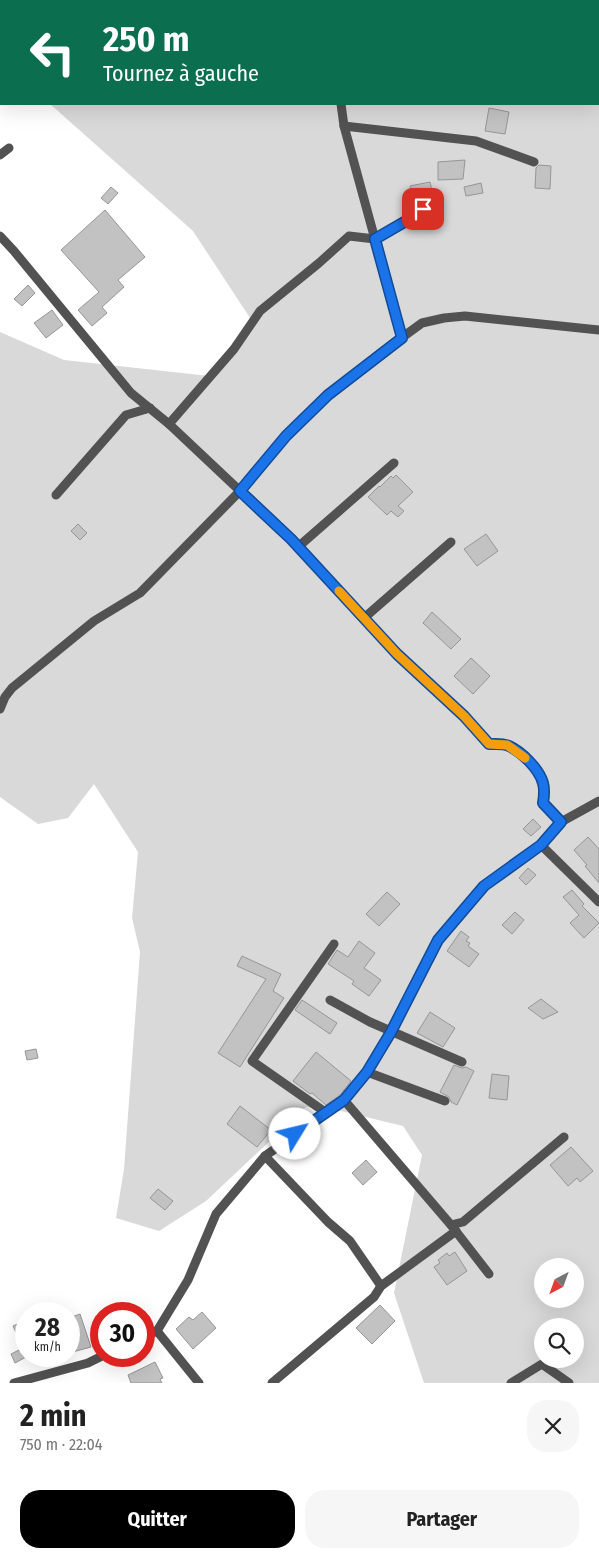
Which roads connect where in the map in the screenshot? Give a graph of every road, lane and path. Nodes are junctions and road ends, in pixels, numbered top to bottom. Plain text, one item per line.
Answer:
1 (341, 105) edge
2 (344, 126) junction
3 (9, 148) dead end
4 (0, 155) edge
5 (534, 162) dead end
6 (432, 201) dead end
7 (0, 236) edge
8 (375, 239) junction
9 (4, 244) edge
10 (599, 330) edge
11 (402, 338) junction
12 (150, 408) junction
13 (169, 424) junction
14 (394, 463) dead end
15 (240, 491) junction
16 (56, 495) dead end
17 (451, 542) dead end
18 (298, 547) junction
19 (364, 618) junction
20 (0, 709) edge
21 (599, 801) edge
22 (561, 822) junction
23 (541, 845) junction
24 (599, 902) edge
25 (334, 944) dead end
26 (330, 1000) dead end
27 (391, 1032) junction
28 (462, 1062) dead end
29 (367, 1072) junction
30 (344, 1100) junction
31 (445, 1102) dead end
32 (325, 1112) junction
33 (564, 1137) dead end
34 (265, 1156) junction
35 (453, 1228) junction
36 (490, 1274) dead end
37 (380, 1286) junction
38 (157, 1331) joint
39 (90, 1362) edge
40 (14, 1383) edge
41 (199, 1383) edge
42 (272, 1383) edge
43 (511, 1383) edge
44 (569, 1383) edge

1 - 2 street
2 - 5 street
2 - 8 street
3 - 4 street
6 - 8 street
7 - 9 street
8 - 11 street
8 - 13 street
9 - 12 street
10 - 11 street
11 - 15 street
12 - 13 street
12 - 16 street
13 - 15 street
14 - 18 street
15 - 18 street
15 - 20 street
17 - 19 street
18 - 19 street
19 - 22 street
21 - 22 street
22 - 23 street
23 - 24 street
23 - 27 street
25 - 32 street
26 - 27 street
27 - 28 street
27 - 29 street
29 - 30 street
29 - 31 street
30 - 32 street
30 - 35 street
32 - 34 street
33 - 35 street
34 - 37 street
34 - 38 street
35 - 36 street
35 - 37 street
37 - 42 street
38 - 41 street
39 - 40 street
43 - 44 street

